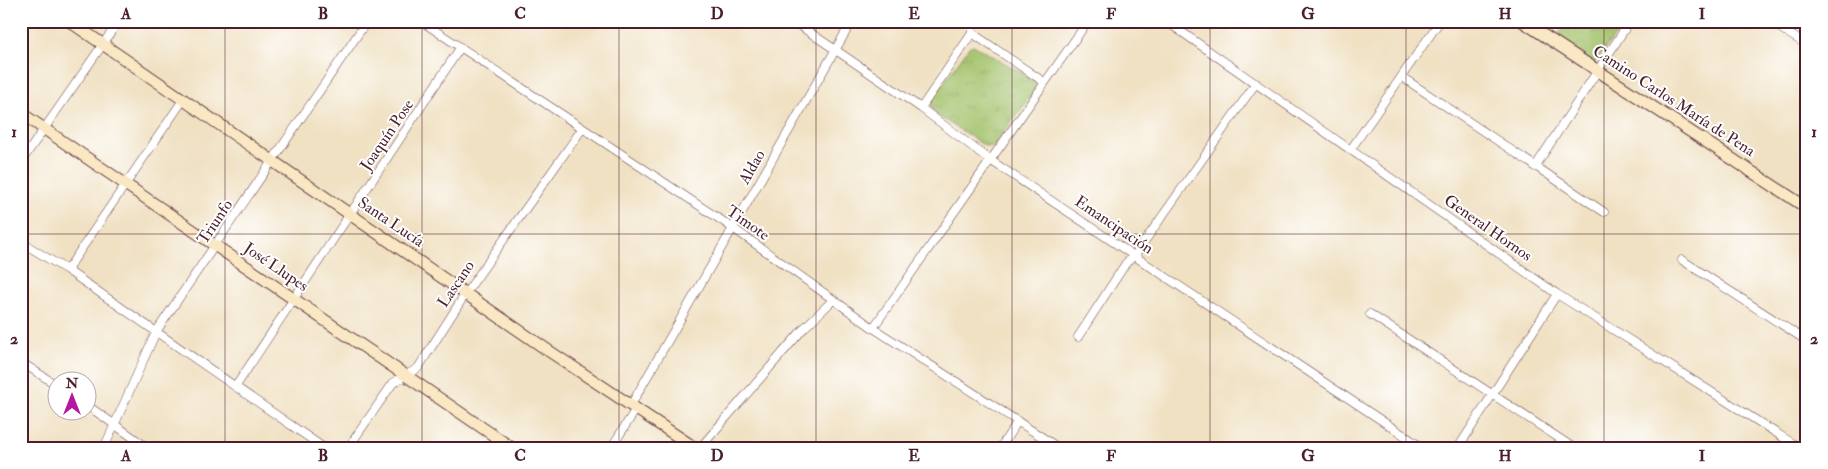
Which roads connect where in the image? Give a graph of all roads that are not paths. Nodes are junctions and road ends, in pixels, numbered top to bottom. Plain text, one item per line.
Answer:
1 (68, 21) edge
2 (119, 21) edge
3 (367, 21) edge
4 (421, 21) edge
5 (793, 21) edge
6 (852, 21) edge
7 (971, 21) edge
8 (1088, 21) edge
9 (1166, 21) edge
10 (1440, 21) edge
11 (1522, 21) edge
12 (1630, 21) edge
13 (1769, 21) edge
14 (972, 33) junction
15 (102, 45) junction
16 (1807, 45) edge
17 (460, 48) junction
18 (835, 50) junction
19 (1597, 70) junction
20 (1402, 76) junction
21 (1044, 82) junction
22 (1256, 83) junction
23 (183, 100) junction
24 (921, 108) junction
25 (21, 113) edge
26 (44, 129) junction
27 (582, 129) junction
28 (1351, 149) junction
29 (274, 160) junction
30 (990, 160) junction
31 (21, 162) edge
32 (1536, 167) junction
33 (125, 184) junction
34 (1807, 208) edge
35 (1604, 212) dead end
36 (350, 214) junction
37 (733, 228) junction
38 (21, 242) edge
39 (216, 246) junction
40 (1135, 255) junction
41 (1682, 260) dead end
42 (67, 270) junction
43 (466, 293) junction
44 (1557, 294) junction
45 (294, 298) junction
46 (834, 300) junction
47 (1370, 314) dead end
48 (873, 328) junction
49 (156, 332) junction
50 (1078, 336) dead end
51 (1807, 340) edge
52 (21, 362) edge
53 (406, 375) junction
54 (48, 380) edge
55 (236, 386) junction
56 (1492, 394) junction
57 (634, 407) junction
58 (98, 413) edge
59 (1018, 421) junction
60 (114, 424) junction
61 (104, 448) edge
62 (148, 448) edge
63 (324, 448) edge
64 (348, 448) edge
65 (512, 448) edge
66 (610, 448) edge
67 (695, 448) edge
68 (700, 448) edge
69 (1000, 448) edge
70 (1059, 448) edge
71 (1423, 448) edge
72 (1458, 448) edge
73 (1574, 448) edge
74 (1800, 448) edge

1 - 15 street, Santa Lucía
2 - 15 street
3 - 29 street, Triunfo
4 - 17 street, Timote
5 - 18 street, Emancipación
6 - 18 street, Aldao
7 - 14 street
8 - 21 street
9 - 22 street, General Hornos
10 - 20 street
11 - 19 street, Camino Carlos María de Pena
12 - 19 street
13 - 16 street
14 - 21 street
14 - 24 street
15 - 23 street, Santa Lucía
15 - 26 street
17 - 27 street, Timote
17 - 36 street, Joaquín Pose
18 - 24 street, Emancipación
18 - 37 street, Aldao
19 - 32 street
19 - 34 street, Camino Carlos María de Pena
20 - 28 street
20 - 32 street
21 - 30 street
22 - 28 street, General Hornos
22 - 40 street
23 - 29 street, Santa Lucía
23 - 33 street
24 - 30 street, Emancipación
25 - 26 street, José Llupes
26 - 31 street
26 - 33 street, José Llupes
27 - 37 street, Timote
27 - 43 street, Lascano
28 - 44 street, General Hornos
29 - 36 street, Santa Lucía
29 - 39 street, Triunfo
30 - 40 street, Emancipación
30 - 48 street
32 - 35 street
33 - 39 street, José Llupes
33 - 42 street
36 - 43 street, Santa Lucía
36 - 45 street, Joaquín Pose
37 - 46 street, Timote
37 - 57 street, Aldao
38 - 42 street
39 - 45 street, José Llupes
39 - 49 street, Triunfo
40 - 50 street
40 - 71 street, Emancipación
41 - 51 street
42 - 49 street
43 - 53 street, Lascano
43 - 57 street, Santa Lucía
44 - 56 street
44 - 74 street, General Hornos
45 - 53 street, José Llupes
45 - 55 street, Joaquín Pose
46 - 48 street, Timote
46 - 68 street
47 - 56 street
48 - 59 street, Timote
49 - 55 street
49 - 60 street, Triunfo
52 - 54 street
53 - 64 street, Lascano
53 - 65 street, José Llupes
55 - 63 street
56 - 72 street
56 - 73 street
57 - 66 street, Aldao
57 - 67 street, Santa Lucía
58 - 60 street
59 - 69 street
59 - 70 street, Timote
60 - 61 street, Triunfo
60 - 62 street

